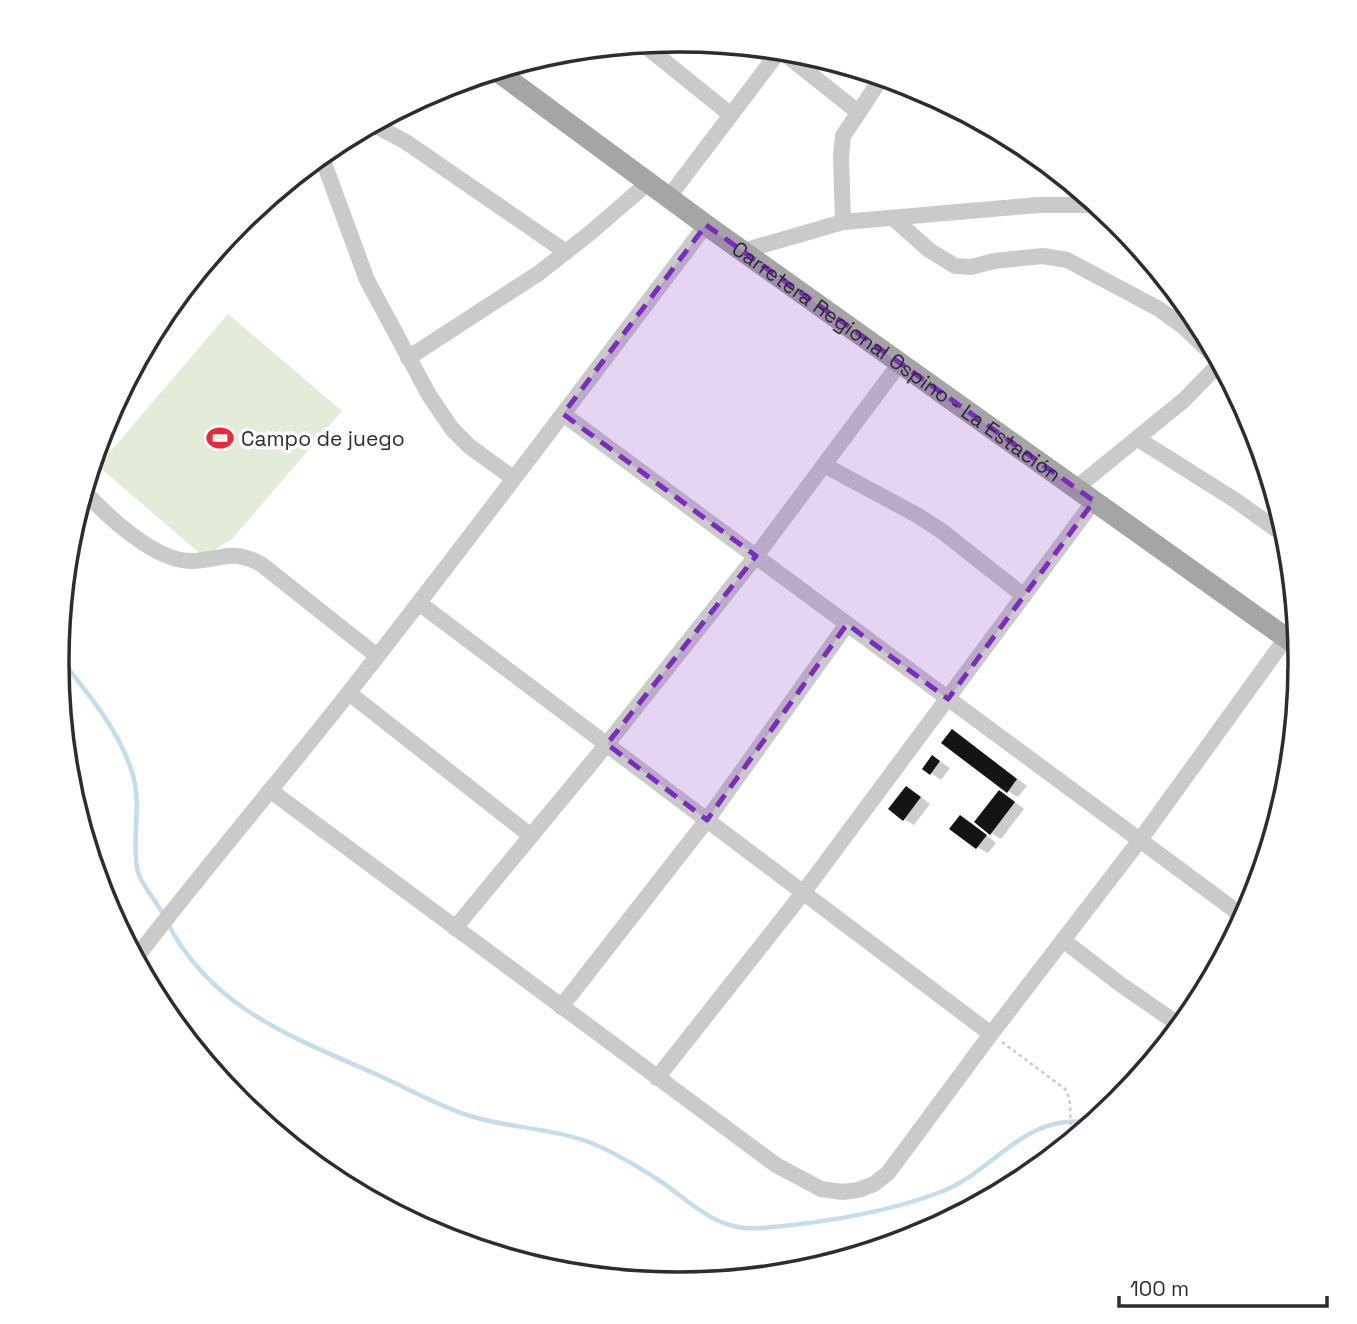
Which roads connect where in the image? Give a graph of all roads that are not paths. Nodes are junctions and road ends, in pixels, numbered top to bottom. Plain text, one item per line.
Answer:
1 (654, 53) edge
2 (772, 60) edge
3 (798, 64) edge
4 (505, 78) edge
5 (875, 86) edge
6 (858, 112) junction
7 (731, 115) junction
8 (383, 129) edge
9 (325, 166) edge
10 (648, 183) junction
11 (668, 198) junction
12 (1081, 205) edge
13 (893, 218) junction
14 (843, 222) junction
15 (706, 225) junction
16 (743, 251) junction
17 (566, 252) junction
18 (1193, 335) edge
19 (408, 358) junction
20 (901, 363) junction
21 (1213, 370) edge
22 (563, 414) junction
23 (1138, 439) junction
24 (824, 465) junction
25 (513, 478) junction
26 (1076, 488) junction
27 (92, 499) edge
28 (1094, 501) junction
29 (1272, 526) edge
30 (755, 556) junction
31 (1024, 596) junction
32 (419, 603) junction
33 (847, 624) junction
34 (1287, 639) edge
35 (1288, 648) edge
36 (377, 656) junction
37 (349, 693) junction
38 (948, 699) junction
39 (607, 744) junction
40 (271, 791) junction
41 (708, 820) junction
42 (531, 836) junction
43 (1140, 840) junction
44 (803, 892) junction
45 (1235, 910) edge
46 (455, 928) junction
47 (1063, 940) junction
48 (142, 950) edge
49 (561, 1007) junction
50 (1172, 1020) edge
51 (991, 1034) junction
52 (657, 1078) junction

1 - 7 street
2 - 7 street
3 - 6 street
4 - 10 main road, Carretera Regional Ospino - La Estación
5 - 6 street
6 - 14 street
7 - 11 street
8 - 17 street
9 - 19 street
10 - 11 main road, Carretera Regional Ospino - La Estación
10 - 17 street
11 - 15 main road, Carretera Regional Ospino - La Estación
12 - 13 street
13 - 14 street
13 - 18 street
14 - 16 street
15 - 16 main road, Carretera Regional Ospino - La Estación
15 - 22 street
16 - 20 main road, Carretera Regional Ospino - La Estación
17 - 19 street
19 - 25 street
20 - 24 street
20 - 26 main road, Carretera Regional Ospino - La Estación
21 - 23 street
22 - 25 street
22 - 30 street
23 - 26 street
23 - 29 street
24 - 30 street
24 - 31 street
25 - 32 street
26 - 28 main road, Carretera Regional Ospino - La Estación
27 - 36 street
28 - 31 street
28 - 34 main road, Carretera Regional Ospino - La Estación
30 - 33 street
30 - 39 street
31 - 38 street
32 - 36 street
32 - 39 street
33 - 38 street
33 - 41 street
35 - 43 street
36 - 37 street
37 - 40 street
37 - 42 street
38 - 43 street
38 - 44 street
39 - 41 street
39 - 42 street
40 - 46 street
40 - 48 street
41 - 44 street
41 - 49 street
42 - 46 street
43 - 45 street
43 - 47 street
44 - 51 street
44 - 52 street
46 - 49 street
47 - 50 street
47 - 51 street
49 - 52 street
51 - 52 street

